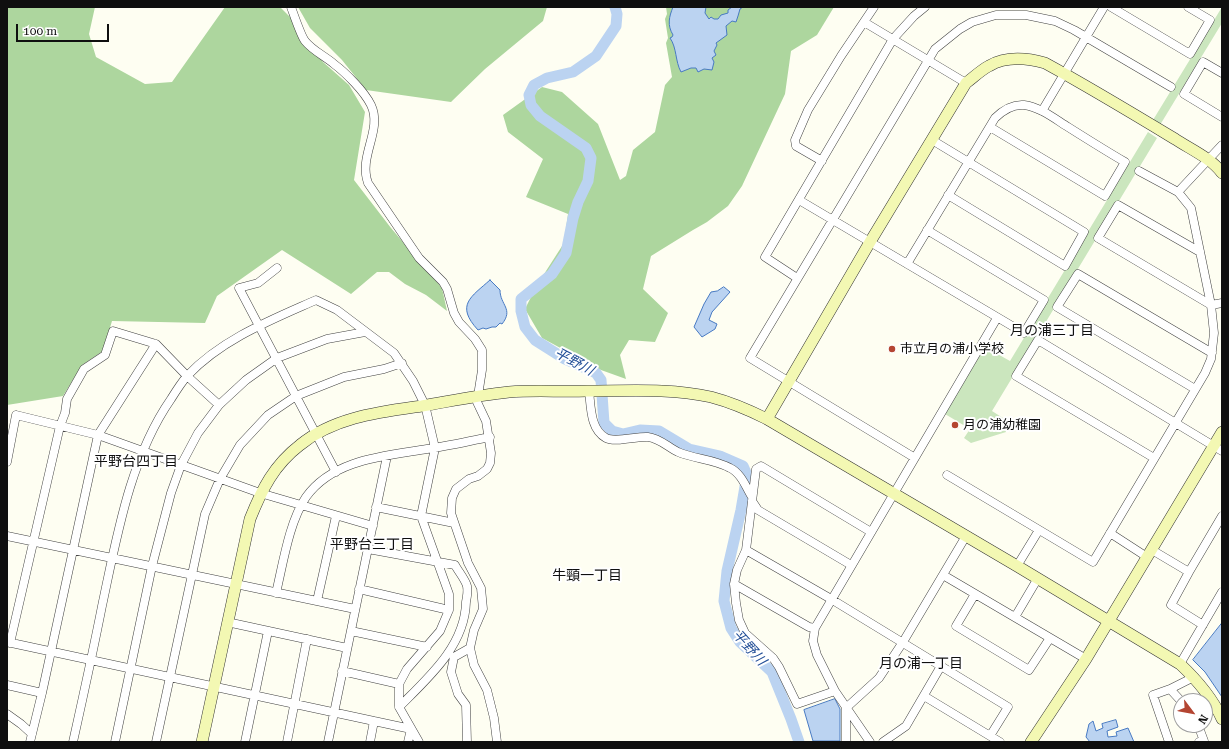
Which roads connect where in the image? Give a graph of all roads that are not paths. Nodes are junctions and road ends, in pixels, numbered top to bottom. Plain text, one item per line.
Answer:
1 (291, 7) edge
2 (874, 7) edge
3 (925, 7) edge
4 (1104, 7) edge
5 (1111, 7) edge
6 (1188, 7) edge
7 (996, 11) edge
8 (864, 22) junction
9 (1086, 37) junction
10 (893, 39) junction
11 (928, 60) junction
12 (1222, 73) edge
13 (1064, 74) junction
14 (966, 83) junction
15 (1171, 87) dead end
16 (1042, 111) junction
17 (1222, 117) edge
18 (990, 127) junction
19 (932, 140) junction
20 (1222, 144) edge
21 (1208, 160) junction
22 (822, 161) junction
23 (968, 162) junction
24 (1139, 170) dead end
25 (1222, 173) edge
26 (1178, 192) junction
27 (948, 195) junction
28 (799, 200) junction
29 (832, 219) junction
30 (928, 230) junction
31 (870, 242) junction
32 (1200, 252) junction
33 (907, 264) junction
34 (276, 268) dead end
35 (797, 278) junction
36 (1222, 303) edge
37 (1211, 305) junction
38 (997, 318) junction
39 (258, 325) junction
40 (365, 332) junction
41 (156, 344) junction
42 (1212, 353) junction
43 (277, 358) junction
44 (402, 363) junction
45 (188, 376) junction
46 (788, 382) junction
47 (1195, 389) junction
48 (589, 392) junction
49 (478, 395) junction
50 (296, 396) junction
51 (219, 405) junction
52 (425, 405) junction
53 (767, 419) junction
54 (1176, 423) junction
55 (60, 426) junction
56 (10, 432) edge
57 (1222, 432) edge
58 (317, 433) junction
59 (98, 435) junction
60 (490, 437) junction
61 (434, 448) junction
62 (1218, 449) edge
63 (143, 451) junction
64 (387, 456) junction
65 (915, 458) junction
66 (1154, 458) junction
67 (7, 462) edge
68 (181, 465) junction
69 (336, 472) junction
70 (947, 475) dead end
71 (220, 479) junction
72 (260, 493) junction
73 (894, 494) junction
74 (752, 499) junction
75 (301, 506) junction
76 (376, 508) junction
77 (336, 516) junction
78 (421, 516) junction
79 (1221, 519) edge
80 (454, 523) junction
81 (372, 526) junction
82 (1038, 530) junction
83 (871, 532) junction
84 (1110, 533) junction
85 (7, 536) edge
86 (966, 536) junction
87 (34, 541) junction
88 (73, 550) junction
89 (368, 550) junction
90 (746, 550) junction
91 (1150, 553) junction
92 (112, 558) junction
93 (436, 563) junction
94 (152, 566) junction
95 (851, 566) junction
96 (1017, 566) junction
97 (1189, 572) junction
98 (192, 575) junction
99 (943, 575) junction
100 (1038, 578) junction
101 (236, 584) junction
102 (734, 584) junction
103 (359, 589) junction
104 (1222, 592) edge
105 (276, 593) junction
106 (975, 594) junction
107 (831, 599) junction
108 (317, 601) junction
109 (355, 610) junction
110 (449, 610) junction
111 (1015, 617) junction
112 (1109, 621) junction
113 (227, 622) junction
114 (1203, 625) junction
115 (815, 628) junction
116 (268, 631) junction
117 (351, 631) junction
118 (1050, 638) junction
119 (307, 639) junction
120 (9, 642) edge
121 (903, 642) junction
122 (426, 647) junction
123 (347, 648) junction
124 (470, 648) junction
125 (51, 652) junction
126 (1086, 659) junction
127 (91, 660) junction
128 (1180, 664) junction
129 (940, 666) junction
130 (130, 668) junction
131 (342, 671) junction
132 (171, 677) junction
133 (1194, 677) junction
134 (399, 684) junction
135 (7, 685) edge
136 (214, 686) junction
137 (1170, 689) junction
138 (835, 691) junction
139 (42, 693) junction
140 (1174, 693) edge
141 (254, 695) junction
142 (924, 696) junction
143 (294, 704) junction
144 (399, 707) junction
145 (846, 708) junction
146 (334, 712) junction
147 (7, 714) edge
148 (1222, 719) edge
149 (374, 721) junction
150 (411, 729) junction
151 (1201, 733) edge
152 (990, 736) junction
153 (31, 738) edge
154 (73, 742) edge
155 (115, 742) edge
156 (156, 742) edge
157 (202, 742) edge
158 (245, 742) edge
159 (287, 742) edge
160 (328, 742) edge
161 (370, 742) edge
162 (408, 742) edge
163 (419, 742) edge
164 (467, 742) edge
165 (497, 742) edge
166 (846, 742) edge
167 (870, 742) edge
168 (883, 742) edge
169 (1000, 742) edge
170 (1030, 742) edge
171 (1169, 742) edge
172 (1199, 742) edge

1 - 49 street
2 - 8 street
3 - 10 street
4 - 9 street
5 - 6 street
7 - 9 street
7 - 11 street
8 - 10 street
8 - 22 street
9 - 13 street
9 - 15 street
10 - 11 street
10 - 22 street
11 - 14 street
11 - 29 street
12 - 17 street
13 - 14 street
13 - 16 street
13 - 21 street
14 - 19 street
16 - 18 street
16 - 18 street
18 - 23 street
19 - 23 street
19 - 31 street
20 - 21 street
21 - 25 street
21 - 26 street
22 - 28 street
23 - 27 street
23 - 27 street
24 - 26 street
26 - 32 street
27 - 30 street
28 - 29 street
28 - 35 street
29 - 31 street
29 - 35 street
30 - 33 street
30 - 38 street
31 - 33 street
31 - 46 street
32 - 37 street
32 - 37 street
33 - 38 street
34 - 39 street
35 - 46 street
36 - 37 street
37 - 42 street
38 - 65 street
39 - 40 street
39 - 43 street
39 - 45 street
40 - 43 street
40 - 44 street
41 - 45 street
41 - 55 street
41 - 59 street
42 - 47 street
42 - 47 street
43 - 50 street
43 - 51 street
44 - 50 street
44 - 52 street
45 - 51 street
45 - 63 street
46 - 53 street
46 - 65 street
47 - 54 street
48 - 49 street
48 - 53 street
48 - 74 street
49 - 52 street
49 - 60 street
50 - 58 street
50 - 71 street
51 - 68 street
52 - 58 street
52 - 61 street
53 - 73 street
54 - 62 street
54 - 66 street
54 - 66 street
55 - 56 street
55 - 59 street
55 - 87 street
56 - 67 street
57 - 62 street
58 - 69 street
58 - 72 street
59 - 63 street
59 - 88 street
60 - 61 street
60 - 80 street
61 - 64 street
61 - 78 street
62 - 91 street
63 - 68 street
63 - 92 street
64 - 69 street
64 - 76 street
65 - 73 street
66 - 84 street
68 - 71 street
68 - 94 street
69 - 75 street
70 - 82 street
71 - 72 street
71 - 98 street
72 - 75 street
72 - 101 street
73 - 83 street
73 - 86 street
74 - 83 street
74 - 90 street
74 - 95 street
75 - 77 street
75 - 105 street
76 - 78 street
76 - 81 street
77 - 81 street
77 - 108 street
78 - 80 street
78 - 93 street
79 - 97 street
80 - 124 street
81 - 89 street
82 - 84 street
82 - 96 street
83 - 95 street
84 - 91 street
85 - 87 street
86 - 96 street
86 - 99 street
87 - 88 street
87 - 120 street
88 - 92 street
88 - 125 street
89 - 93 street
89 - 103 street
90 - 102 street
90 - 107 street
91 - 97 street
91 - 112 street
92 - 94 street
92 - 127 street
93 - 110 street
93 - 144 street
94 - 98 street
94 - 130 street
95 - 107 street
96 - 100 street
97 - 114 street
98 - 101 street
98 - 132 street
99 - 106 street
99 - 121 street
100 - 111 street
100 - 112 street
101 - 105 street
101 - 113 street
102 - 115 street
102 - 138 street
103 - 109 street
103 - 110 street
104 - 114 street
105 - 108 street
106 - 111 street
106 - 118 street
107 - 115 street
107 - 121 street
108 - 109 street
109 - 117 street
110 - 122 street
111 - 118 street
112 - 126 street
112 - 128 street
113 - 116 street
113 - 136 street
114 - 128 street
115 - 138 street
116 - 119 street
116 - 141 street
117 - 122 street
117 - 123 street
118 - 126 street
119 - 123 street
119 - 143 street
120 - 125 street
121 - 129 street
121 - 145 street
122 - 134 street
123 - 131 street
124 - 164 street
124 - 165 street
125 - 127 street
125 - 139 street
126 - 170 street
127 - 130 street
127 - 154 street
128 - 133 street
129 - 142 street
129 - 152 street
130 - 132 street
130 - 155 street
131 - 134 street
131 - 146 street
132 - 136 street
132 - 156 street
133 - 137 street
133 - 148 street
134 - 144 street
135 - 139 street
136 - 141 street
136 - 157 street
137 - 140 street
137 - 171 street
138 - 145 street
139 - 153 street
141 - 143 street
141 - 158 street
142 - 152 street
142 - 168 street
143 - 146 street
143 - 159 street
144 - 150 street
145 - 166 street
145 - 167 street
146 - 149 street
146 - 160 street
147 - 153 street
149 - 150 street
149 - 161 street
150 - 162 street
150 - 163 street
151 - 172 street
152 - 169 street

